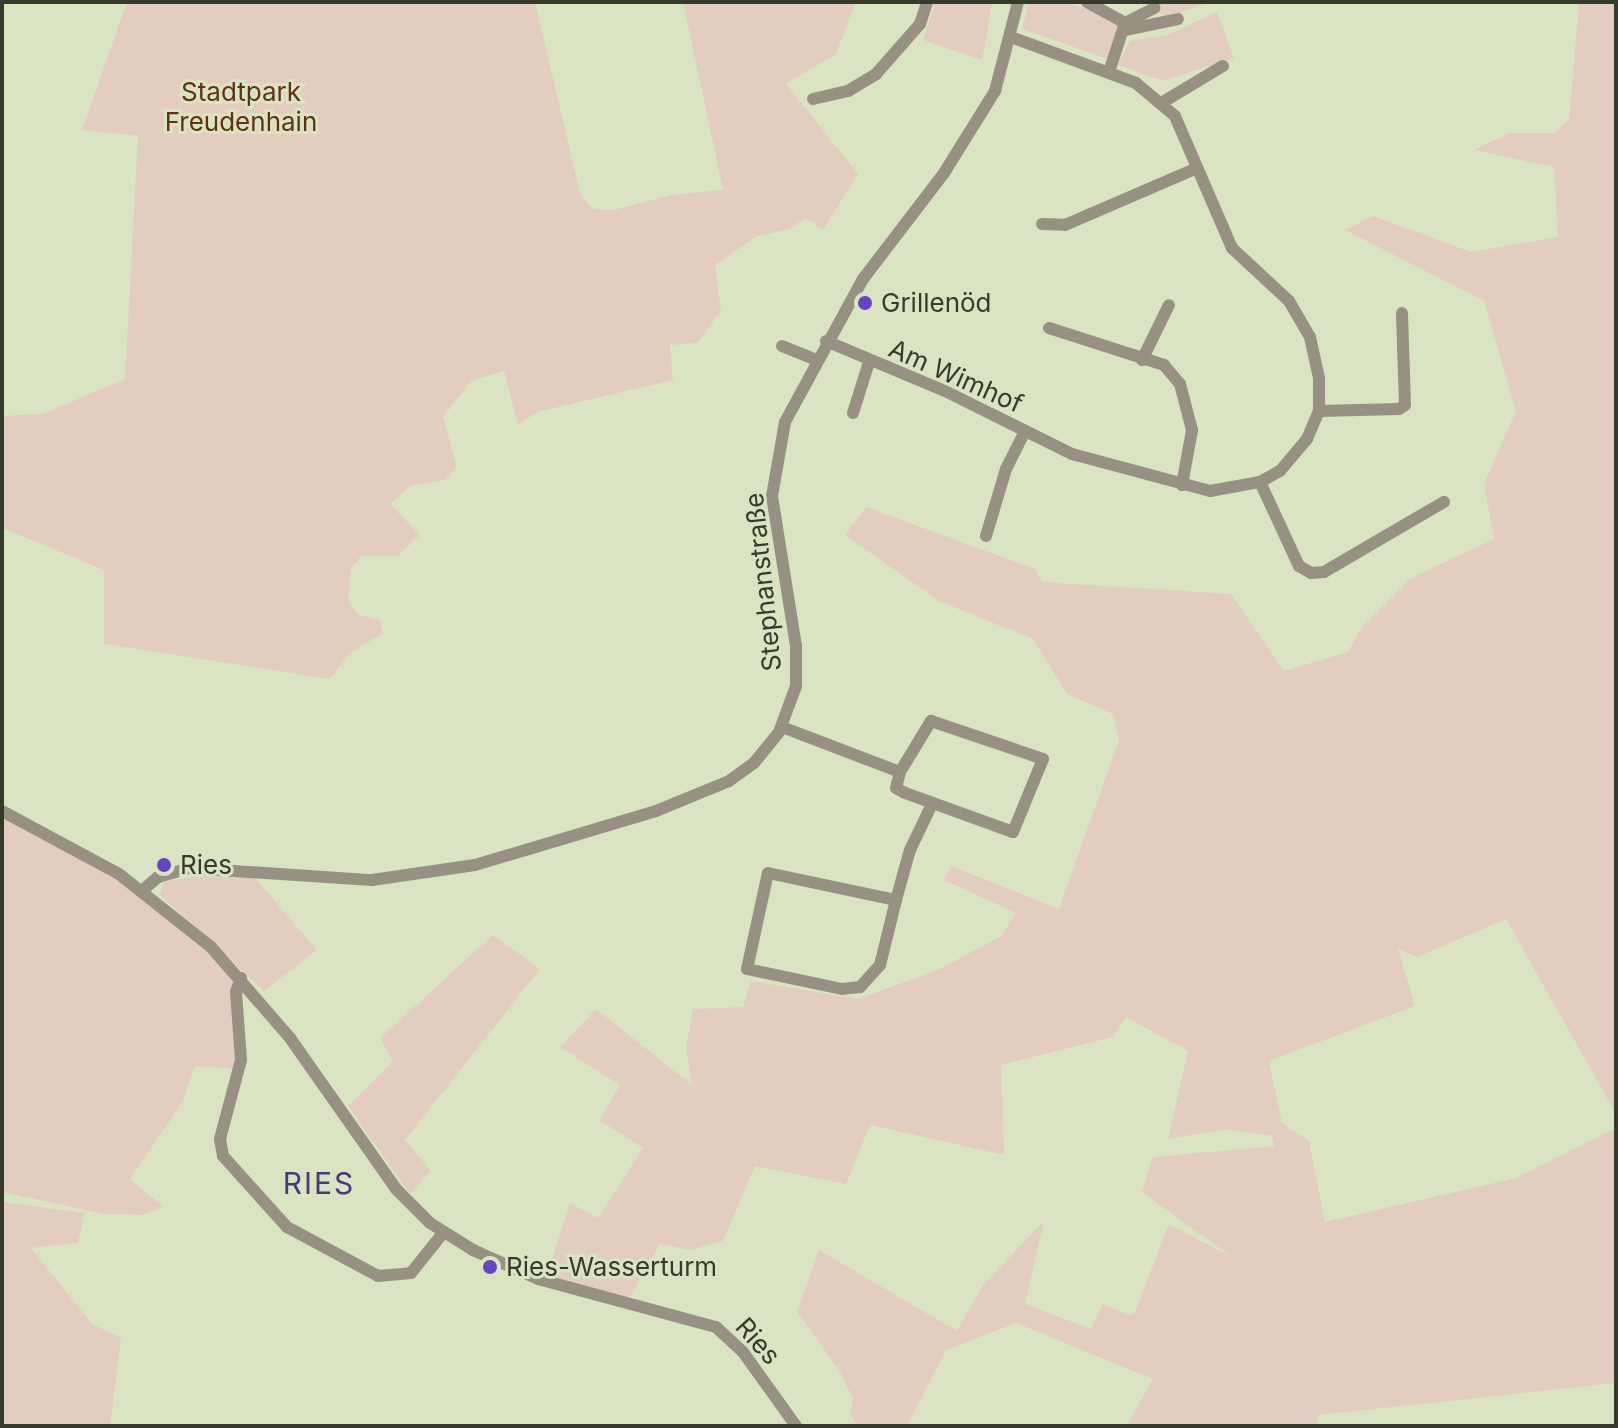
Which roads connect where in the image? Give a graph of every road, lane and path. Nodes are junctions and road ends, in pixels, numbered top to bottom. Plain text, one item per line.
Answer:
1 (927, 2) edge
2 (1018, 2) edge
3 (1087, 2) edge
4 (1154, 8) dead end
5 (1178, 19) dead end
6 (1125, 26) junction
7 (1011, 37) junction
8 (1223, 66) dead end
9 (1109, 72) junction
10 (813, 99) dead end
11 (1163, 102) junction
12 (1195, 169) junction
13 (1042, 224) dead end
14 (1169, 305) dead end
15 (1402, 313) dead end
16 (1049, 328) dead end
17 (826, 341) junction
18 (782, 346) dead end
19 (816, 360) junction
20 (1142, 360) junction
21 (869, 362) junction
22 (1319, 411) junction
23 (853, 413) dead end
24 (1025, 431) junction
25 (1260, 482) junction
26 (1182, 485) junction
27 (1444, 502) dead end
28 (986, 536) dead end
29 (782, 727) junction
30 (900, 772) junction
31 (932, 804) junction
32 (2, 811) edge
33 (143, 890) junction
34 (896, 900) junction
35 (241, 978) junction
36 (443, 1233) junction
37 (796, 1426) edge

1 - 10 street
2 - 7 street, Stephanstraße
3 - 6 street
4 - 6 street
5 - 6 street
6 - 9 street
7 - 9 street
7 - 17 street, Stephanstraße
8 - 11 street
9 - 11 street
11 - 12 street
12 - 13 street
12 - 22 street
14 - 20 street
15 - 22 street
16 - 20 street
17 - 19 street, Stephanstraße
17 - 21 street, Am Wimhof
18 - 19 street
19 - 29 street, Stephanstraße
20 - 26 street
21 - 23 street, Am Wimhof
21 - 24 street, Am Wimhof
22 - 25 street, Am Wimhof
24 - 26 street, Am Wimhof
24 - 28 street, Am Wimhof
25 - 26 street, Am Wimhof
25 - 27 street
29 - 30 street
29 - 33 street, Stephanstraße
30 - 31 street
30 - 31 street
31 - 34 street
32 - 33 street, Ries
33 - 35 street, Ries
34 - 34 street
35 - 36 street, Ries
35 - 36 street
36 - 37 street, Ries

